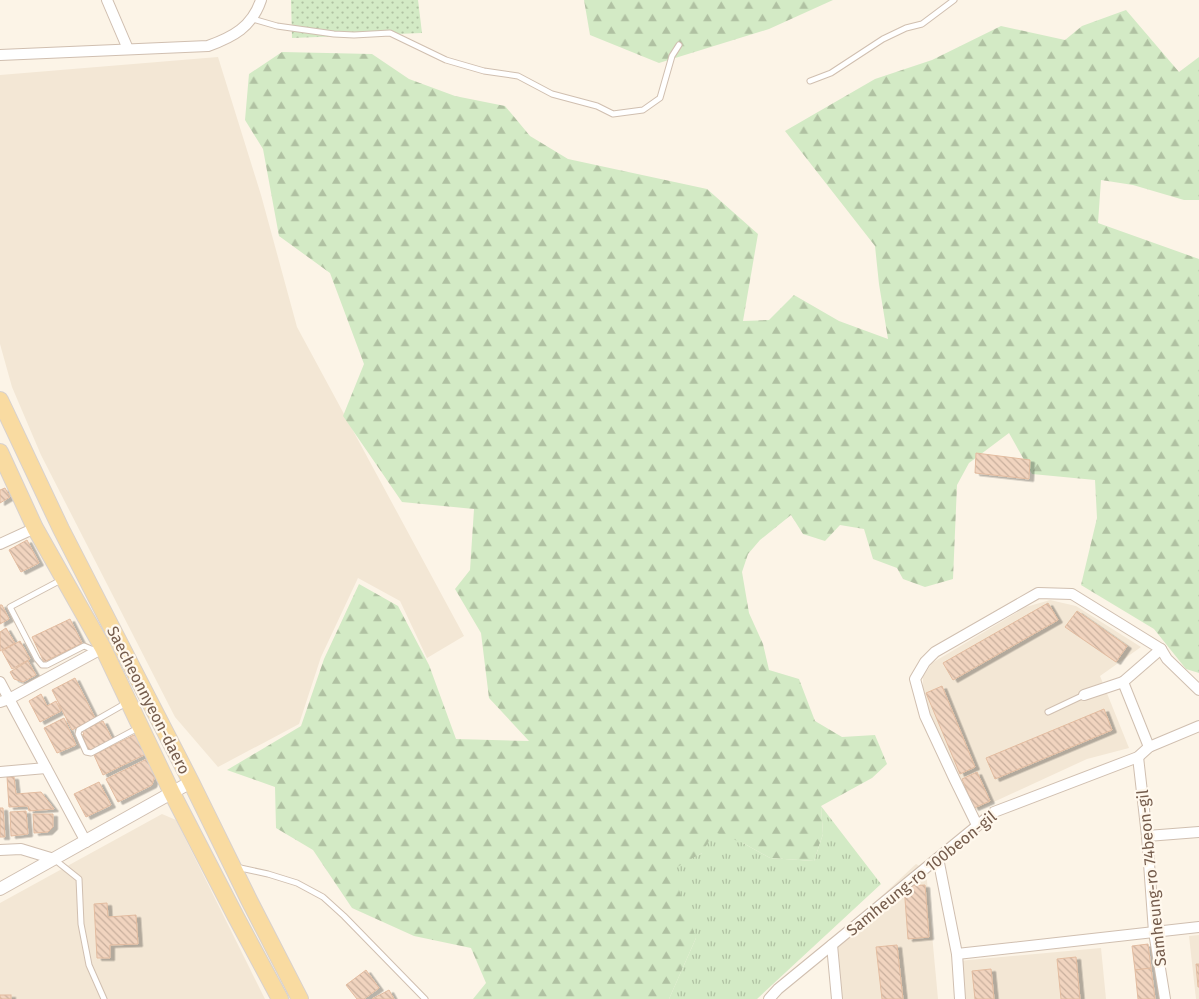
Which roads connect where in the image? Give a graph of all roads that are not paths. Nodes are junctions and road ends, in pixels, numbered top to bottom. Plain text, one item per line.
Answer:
1 (106, 0) edge
2 (261, 0) edge
3 (954, 0) edge
4 (253, 18) junction
5 (679, 45) dead end
6 (128, 50) junction
7 (0, 55) edge
8 (810, 81) dead end
9 (0, 400) edge
10 (0, 452) edge
11 (35, 528) junction
12 (0, 544) edge
13 (64, 578) junction
14 (99, 649) junction
15 (1161, 649) junction
16 (0, 682) edge
17 (1122, 682) junction
18 (1199, 690) edge
19 (1084, 695) joint
20 (127, 698) junction
21 (4, 700) edge
22 (1048, 712) dead end
23 (1199, 726) edge
24 (141, 727) junction
25 (1149, 747) junction
26 (1138, 757) junction
27 (46, 768) junction
28 (0, 772) edge
29 (191, 782) junction
30 (172, 793) junction
31 (977, 824) junction
32 (1199, 832) edge
33 (1147, 836) junction
34 (86, 842) junction
35 (0, 850) edge
36 (938, 858) junction
37 (54, 859) junction
38 (232, 865) junction
39 (0, 889) edge
40 (1199, 927) edge
41 (1154, 932) junction
42 (832, 945) junction
43 (957, 954) junction
44 (104, 999) edge
45 (280, 999) edge
46 (300, 999) edge
47 (425, 999) edge
48 (769, 999) edge
49 (837, 999) edge
50 (960, 999) edge
51 (1165, 999) edge

1 - 6 street
2 - 4 street
3 - 8 lane
4 - 5 lane
4 - 6 street
6 - 7 street
9 - 29 main road, Saecheonnyeon-daero
10 - 11 main road, Saecheonnyeon-daero
11 - 12 street
11 - 13 main road, Saecheonnyeon-daero
13 - 14 main road, Saecheonnyeon-daero
13 - 14 lane
14 - 20 main road, Saecheonnyeon-daero
14 - 21 street
15 - 17 street
15 - 18 street
15 - 31 street
16 - 21 street
17 - 19 street
17 - 25 street
19 - 22 lane
20 - 24 main road, Saecheonnyeon-daero
20 - 24 lane
21 - 27 street
23 - 25 street, Samheung-ro 100beon-gil
24 - 30 main road, Saecheonnyeon-daero
25 - 26 street, Samheung-ro 100beon-gil
26 - 31 street, Samheung-ro 100beon-gil
26 - 33 street, Samheung-ro 74beon-gil
27 - 28 street
27 - 34 street
29 - 30 street
29 - 38 main road, Saecheonnyeon-daero
30 - 34 street
30 - 45 main road, Saecheonnyeon-daero
31 - 36 street, Samheung-ro 100beon-gil
32 - 33 street
33 - 41 street, Samheung-ro 74beon-gil
34 - 37 street
35 - 37 street
36 - 42 street, Samheung-ro 100beon-gil
36 - 43 street
37 - 39 street
37 - 44 lane
38 - 46 main road, Saecheonnyeon-daero
38 - 47 lane
40 - 41 street
41 - 43 street
41 - 51 street, Samheung-ro 74beon-gil
42 - 48 street, Samheung-ro 100beon-gil
42 - 49 street
43 - 50 street

